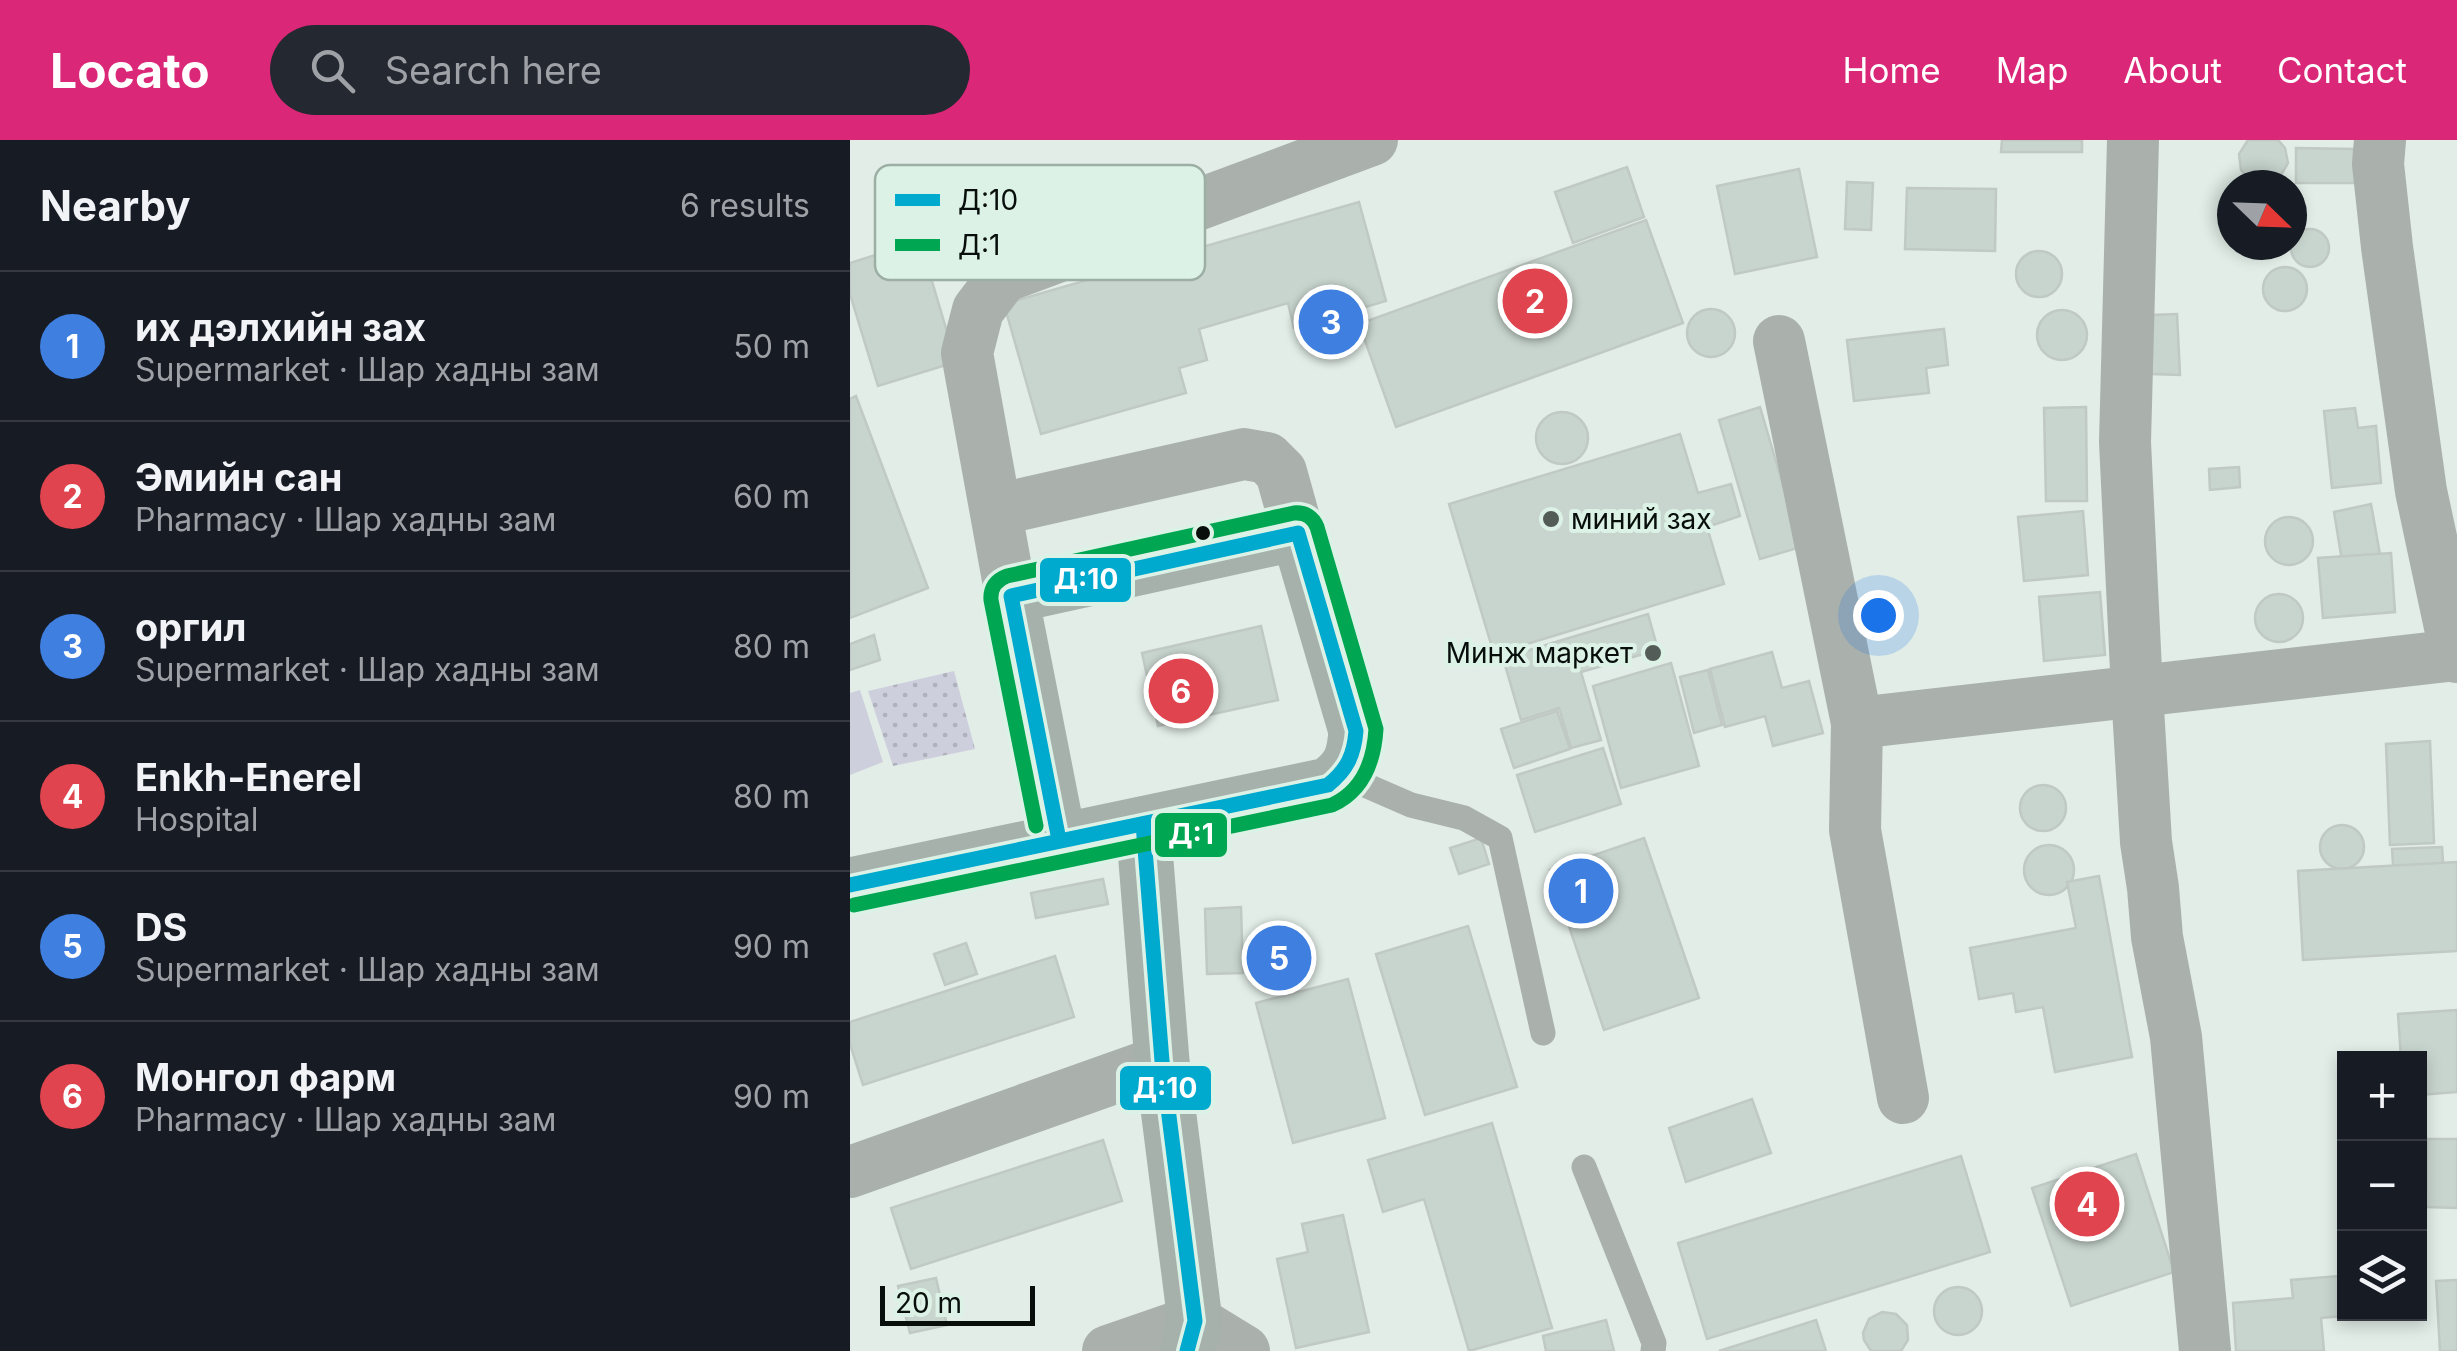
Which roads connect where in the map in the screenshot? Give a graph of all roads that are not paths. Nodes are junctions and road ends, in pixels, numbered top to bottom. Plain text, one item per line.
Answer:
1 (2133, 140) edge
2 (2380, 140) edge
3 (1364, 141) edge
4 (1205, 200) edge
5 (1000, 280) edge
6 (1779, 341) dead end
7 (996, 510) junction
8 (1298, 533) junction
9 (1011, 596) junction
10 (2456, 656) edge
11 (2137, 690) junction
12 (1856, 723) junction
13 (1342, 775) junction
14 (1143, 824) junction
15 (1059, 840) junction
16 (850, 886) edge
17 (1543, 1032) dead end
18 (1162, 1061) junction
19 (1903, 1098) dead end
20 (1584, 1167) dead end
21 (850, 1172) edge
22 (1191, 1336) edge
23 (1108, 1351) edge
24 (1244, 1351) edge
25 (1654, 1351) edge
26 (2205, 1351) edge

1 - 11 street
2 - 10 street
3 - 4 street
5 - 7 street
6 - 12 street
7 - 8 street
7 - 9 street
8 - 9 street
8 - 13 street
9 - 15 street
10 - 11 street
11 - 12 street
11 - 26 street
12 - 19 street
13 - 14 street
13 - 17 lane
14 - 15 street
14 - 18 street
15 - 16 street
18 - 21 street
18 - 22 street
20 - 25 lane
22 - 23 street
22 - 24 street

